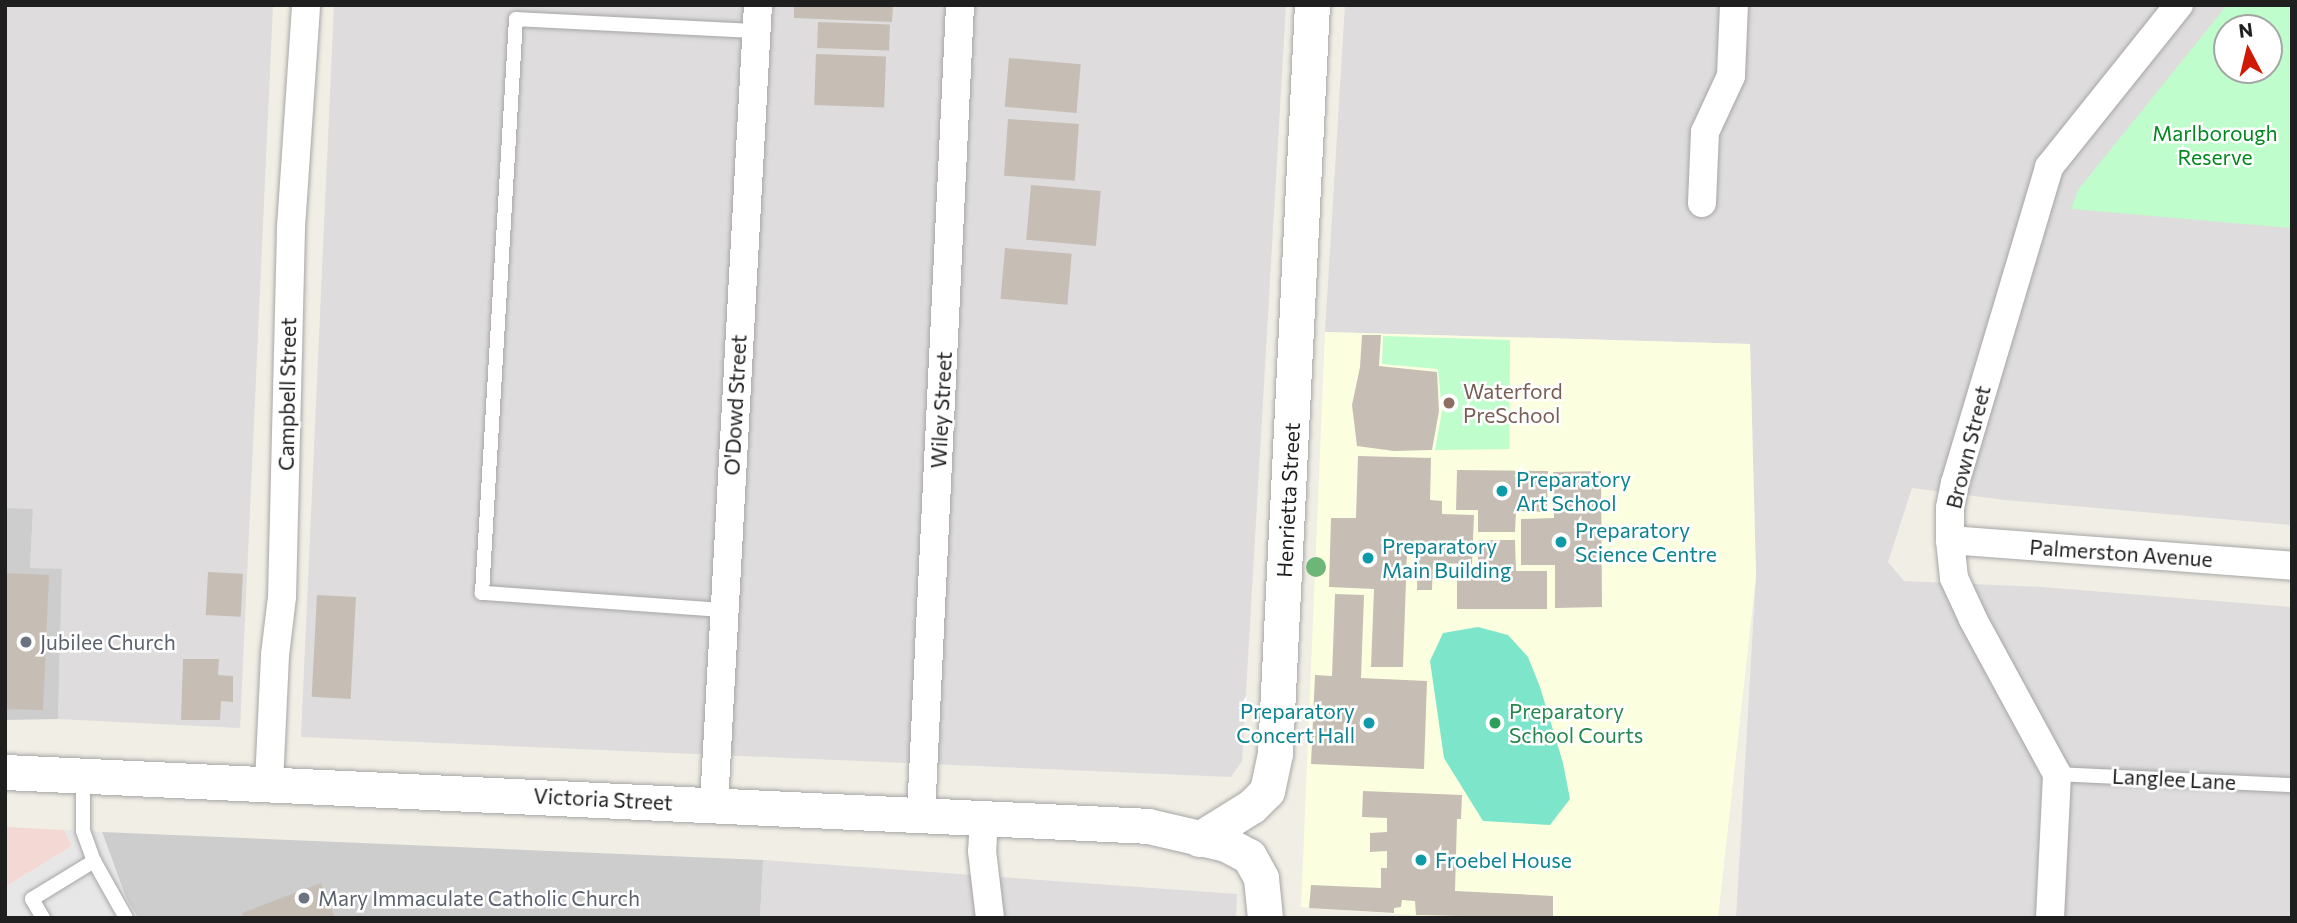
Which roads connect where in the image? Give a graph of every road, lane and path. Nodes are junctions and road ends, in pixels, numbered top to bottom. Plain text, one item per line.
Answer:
1 (306, 5) edge
2 (960, 5) edge
3 (1312, 5) edge
4 (1734, 5) edge
5 (2179, 5) edge
6 (757, 18) edge
7 (1702, 203) dead end
8 (1950, 540) junction
9 (2292, 566) edge
10 (722, 610) junction
11 (5, 772) edge
12 (2057, 774) junction
13 (83, 775) junction
14 (269, 783) junction
15 (2292, 785) edge
16 (714, 804) junction
17 (921, 815) junction
18 (985, 816) junction
19 (1199, 839) junction
20 (94, 861) junction
21 (43, 918) edge
22 (127, 918) edge
23 (990, 918) edge
24 (1265, 918) edge
25 (2050, 918) edge

1 - 14 street, Campbell Street
2 - 17 street, Wiley Street
3 - 19 street, Henrietta Street
4 - 7 street
5 - 8 street, Brown Street
6 - 10 street, O'Dowd Street
6 - 10 lane
8 - 9 street, Palmerston Avenue
8 - 12 street, Brown Street
10 - 16 street, O'Dowd Street
11 - 13 street, Victoria Street
12 - 15 lane, Langlee Lane
12 - 25 street
13 - 14 street, Victoria Street
13 - 20 lane
14 - 16 street, Victoria Street
16 - 17 street, Victoria Street
17 - 18 street, Victoria Street
18 - 19 street, Victoria Street
18 - 23 street
19 - 24 street
20 - 21 lane
20 - 22 lane

